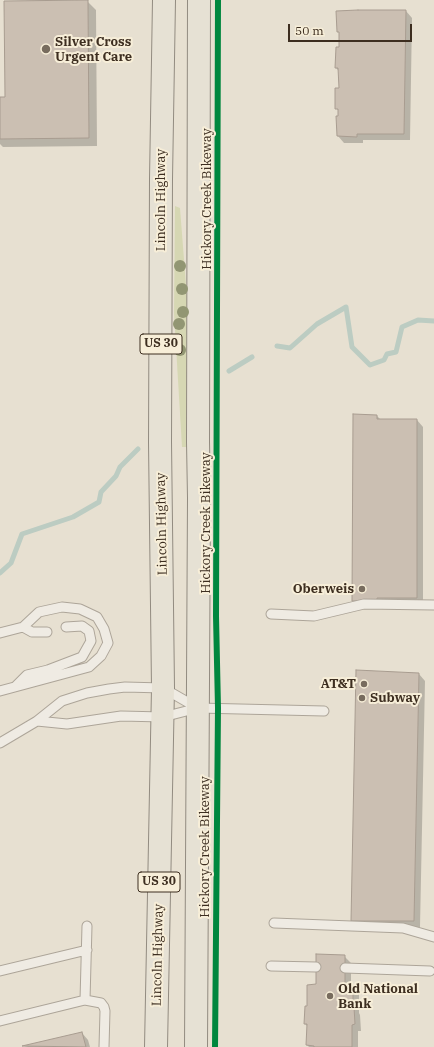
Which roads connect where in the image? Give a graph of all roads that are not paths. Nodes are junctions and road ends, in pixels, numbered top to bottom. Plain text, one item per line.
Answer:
1 (164, 0) edge
2 (199, 0) edge
3 (434, 605) edge
4 (271, 614) dead end
5 (23, 627) junction
6 (66, 627) dead end
7 (47, 632) dead end
8 (0, 633) edge
9 (16, 687) junction
10 (163, 688) junction
11 (0, 692) edge
12 (198, 708) junction
13 (324, 711) dead end
14 (163, 717) junction
15 (37, 721) junction
16 (0, 743) edge
17 (274, 923) dead end
18 (87, 926) dead end
19 (434, 936) edge
20 (86, 950) junction
21 (271, 966) dead end
22 (316, 967) dead end
23 (345, 968) dead end
24 (0, 971) edge
25 (430, 971) dead end
26 (85, 1000) junction
27 (0, 1021) edge
28 (104, 1047) edge
29 (156, 1047) edge
30 (196, 1047) edge

1 - 10 main road, Lincoln Highway / US 30
2 - 12 main road, US 30
3 - 4 lane
5 - 7 lane
5 - 8 lane
5 - 9 lane
6 - 9 lane
9 - 11 lane
10 - 12 lane
10 - 14 main road, Lincoln Highway / US 30
10 - 15 lane
12 - 13 lane
12 - 14 lane
12 - 30 main road, US 30
14 - 15 lane
14 - 29 main road, Lincoln Highway / US 30
15 - 16 lane
17 - 19 lane
18 - 20 lane
20 - 24 lane
20 - 26 lane
21 - 22 lane
23 - 25 lane
26 - 27 lane
26 - 28 lane

